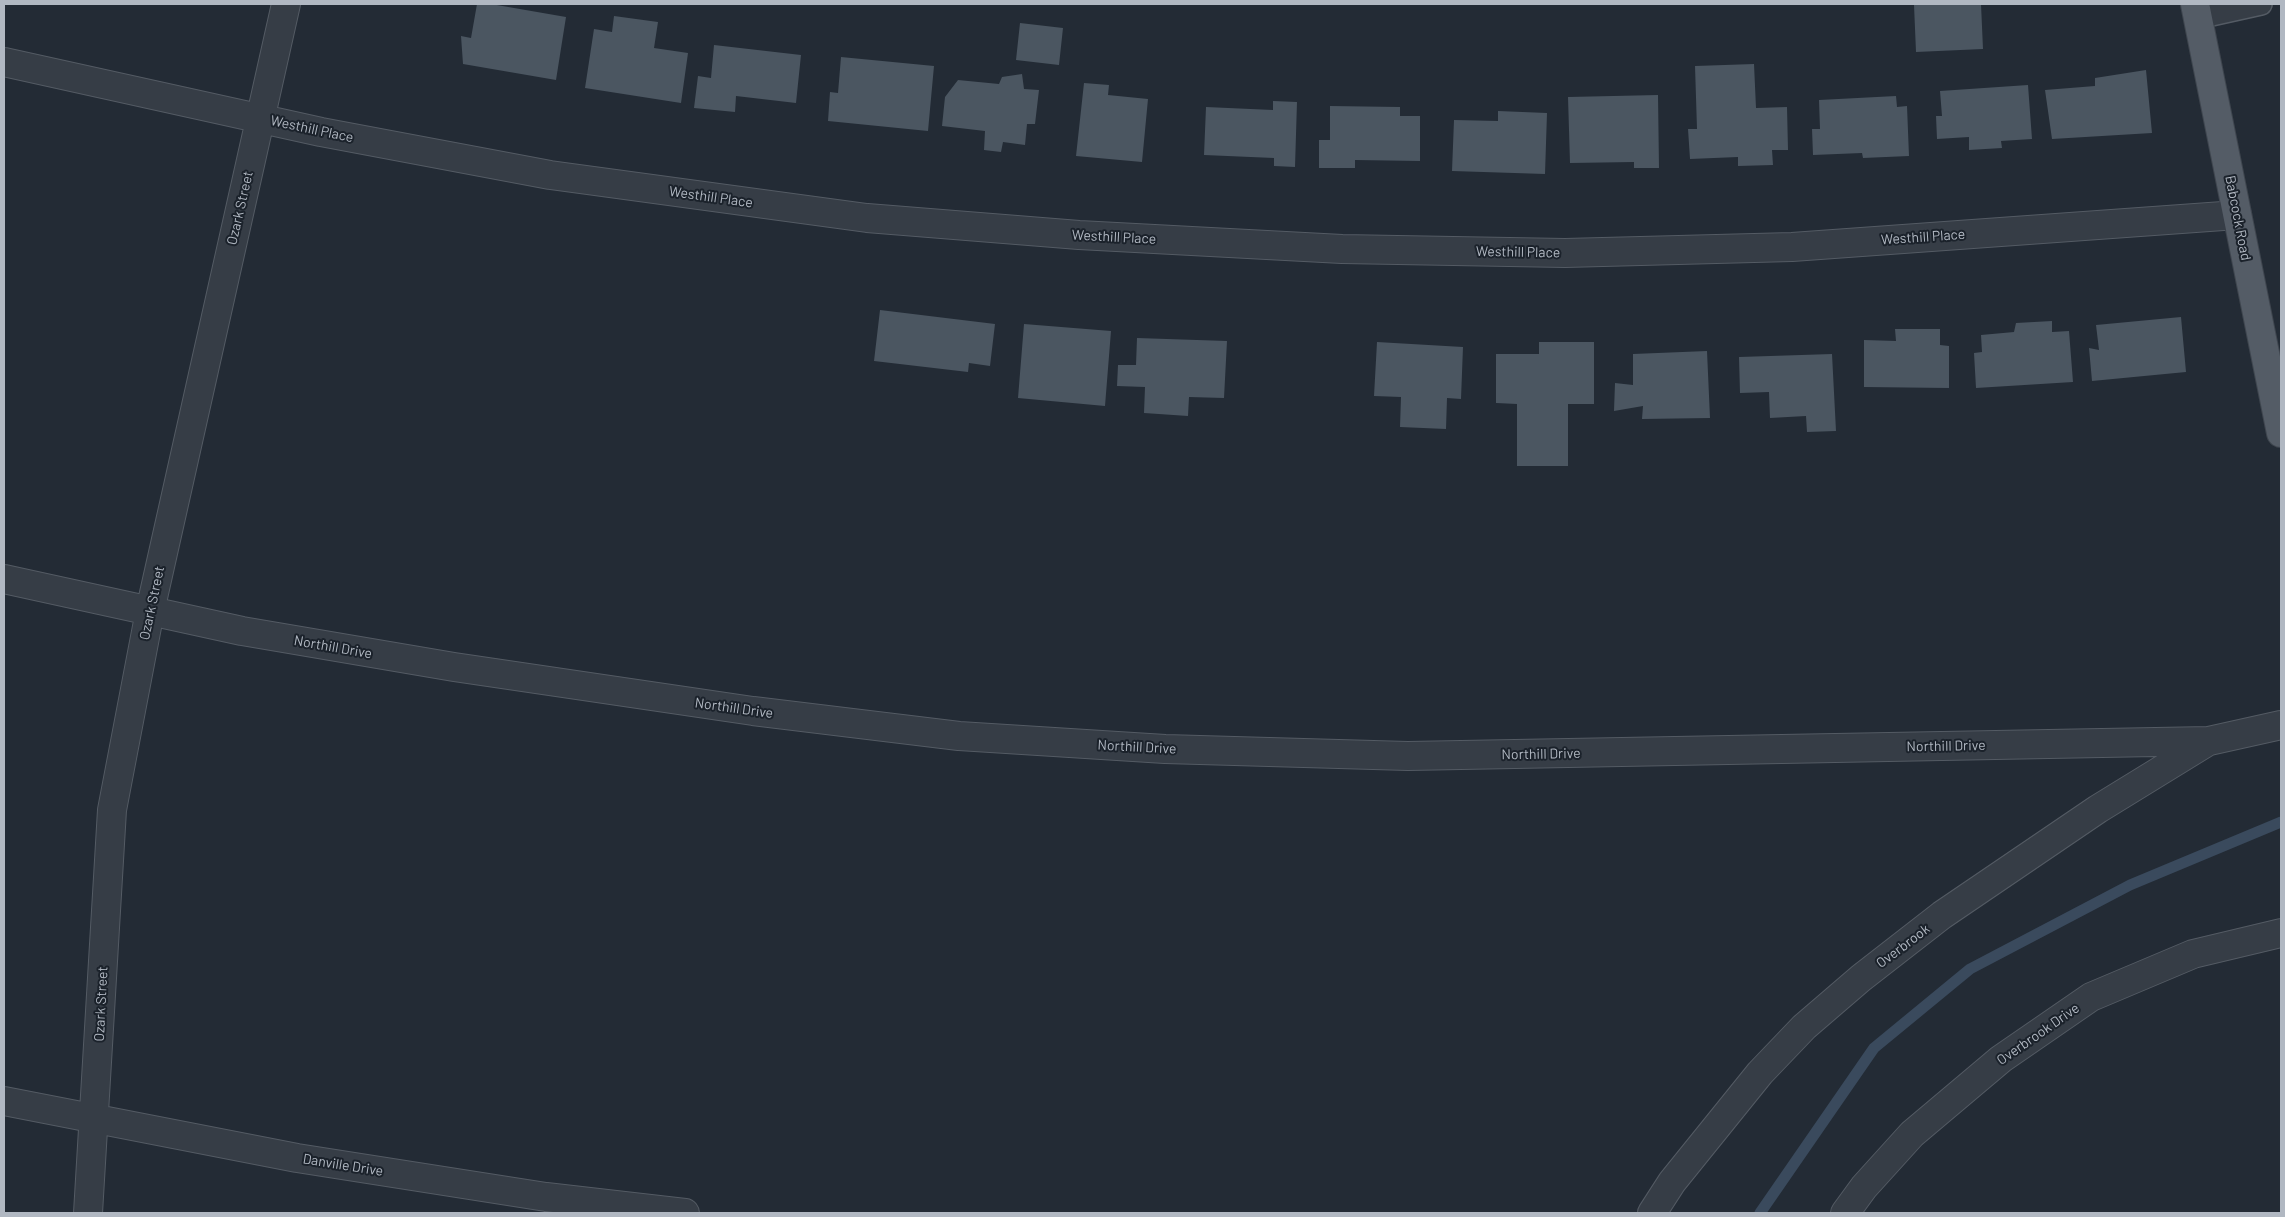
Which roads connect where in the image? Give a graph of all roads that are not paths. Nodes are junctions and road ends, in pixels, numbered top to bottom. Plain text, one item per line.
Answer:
1 (286, 4) edge
2 (2261, 4) edge
3 (2196, 11) edge
4 (4, 62) edge
5 (260, 118) junction
6 (2238, 214) junction
7 (2281, 433) edge
8 (4, 579) edge
9 (150, 611) junction
10 (2281, 725) edge
11 (2209, 741) junction
12 (2281, 933) edge
13 (4, 1101) edge
14 (94, 1119) junction
15 (88, 1213) edge
16 (685, 1213) edge
17 (1652, 1213) edge
18 (1845, 1213) edge

1 - 5 street, Ozark Street
2 - 3 lane
3 - 6 main road, Babcock Road
4 - 5 street, Westhill Place
5 - 6 street, Westhill Place
5 - 9 street, Ozark Street
6 - 7 main road, Babcock Road
8 - 9 street, Northill Drive
9 - 11 street, Northill Drive
9 - 14 street, Ozark Street
10 - 11 street, Northill Drive
11 - 17 street, Overbrook
12 - 18 street, Overbrook Drive
13 - 14 street, Danville Drive
14 - 15 street, Ozark Street
14 - 16 street, Danville Drive

